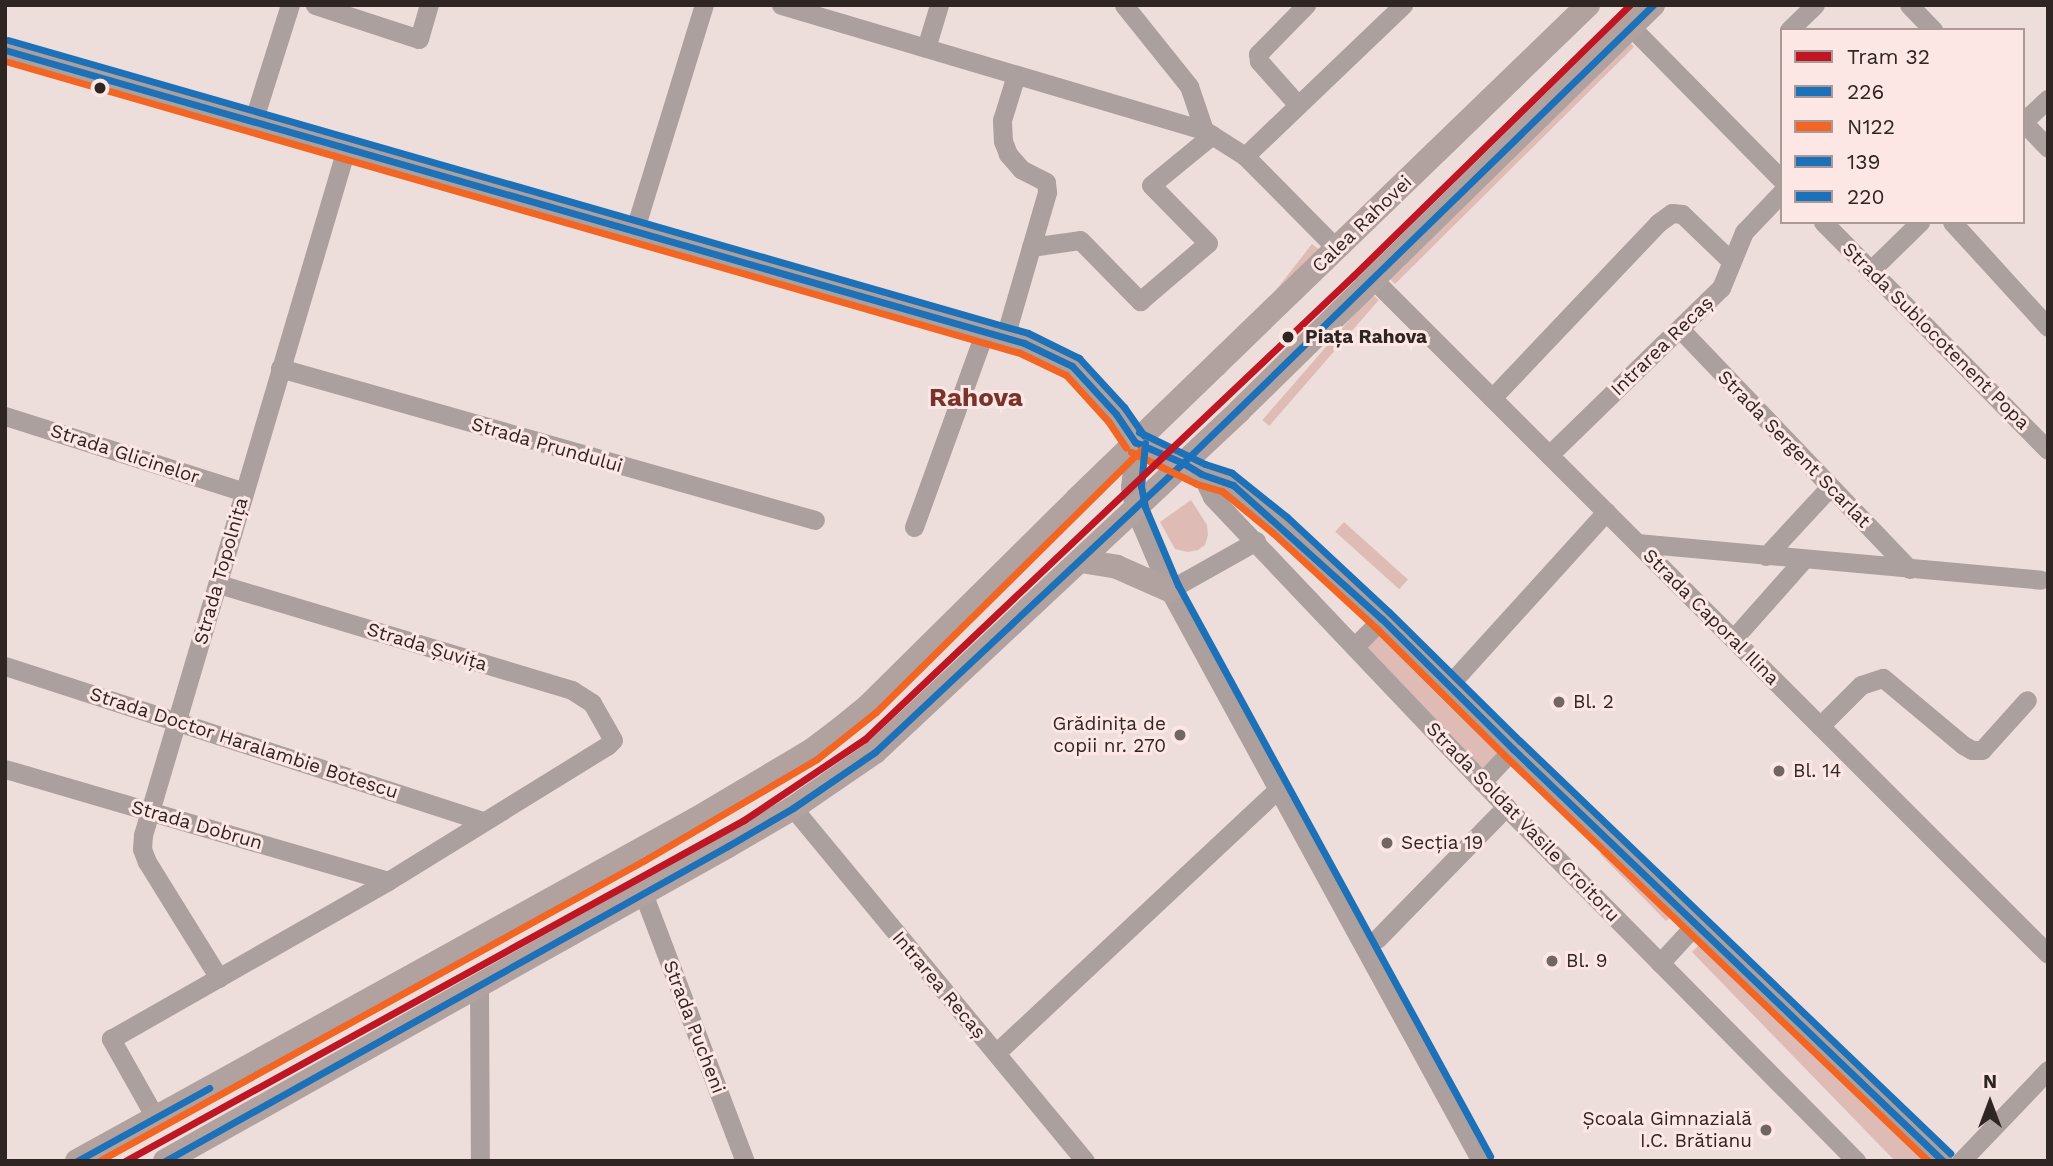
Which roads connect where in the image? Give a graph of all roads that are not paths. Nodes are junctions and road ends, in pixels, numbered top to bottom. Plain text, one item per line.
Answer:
1 (290, 5) edge
2 (315, 5) edge
3 (429, 5) edge
4 (704, 5) edge
5 (781, 5) edge
6 (939, 5) edge
7 (1124, 5) edge
8 (1306, 5) edge
9 (1403, 5) edge
10 (1588, 5) edge
11 (1653, 5) edge
12 (1815, 5) edge
13 (826, 11) edge
14 (1631, 27) junction
15 (1791, 28) edge
16 (926, 48) junction
17 (5, 50) edge
18 (1016, 75) junction
19 (2048, 99) edge
20 (1298, 105) junction
21 (2025, 120) edge
22 (253, 122) junction
23 (2025, 124) edge
24 (1208, 132) junction
25 (2048, 148) edge
26 (346, 149) junction
27 (1245, 156) junction
28 (1780, 178) edge
29 (1780, 194) edge
30 (1825, 224) edge
31 (1918, 224) edge
32 (1954, 224) edge
33 (634, 232) junction
34 (1031, 247) junction
35 (1336, 248) junction
36 (1731, 261) junction
37 (1871, 270) junction
38 (1374, 279) junction
39 (2048, 327) edge
40 (1680, 329) junction
41 (985, 331) junction
42 (1005, 337) junction
43 (280, 368) junction
44 (1492, 398) junction
45 (5, 416) edge
46 (1135, 442) junction
47 (2048, 450) edge
48 (1549, 455) junction
49 (1192, 468) junction
50 (1830, 487) junction
51 (244, 492) junction
52 (1135, 510) junction
53 (1606, 512) junction
54 (815, 520) dead end
55 (914, 527) dead end
56 (1256, 541) junction
57 (1637, 543) junction
58 (1766, 556) junction
59 (1804, 559) junction
60 (1081, 561) junction
61 (1909, 569) junction
62 (2045, 580) edge
63 (218, 584) junction
64 (1169, 590) junction
65 (1382, 619) junction
66 (1733, 639) junction
67 (1355, 646) junction
68 (5, 666) edge
69 (1449, 685) junction
70 (2027, 700) dead end
71 (178, 720) junction
72 (1820, 726) junction
73 (1513, 749) junction
74 (5, 769) edge
75 (1482, 782) junction
76 (1279, 788) junction
77 (1506, 807) junction
78 (793, 808) junction
79 (151, 811) junction
80 (483, 821) junction
81 (388, 881) junction
82 (643, 893) junction
83 (1695, 925) junction
84 (1377, 939) dead end
85 (2048, 954) edge
86 (1660, 963) junction
87 (219, 978) junction
88 (479, 987) junction
89 (996, 1053) junction
90 (2048, 1070) edge
91 (155, 1117) junction
92 (1473, 1157) edge
93 (76, 1161) edge
94 (165, 1161) edge
95 (480, 1161) edge
96 (745, 1161) edge
97 (1085, 1161) edge
98 (1856, 1161) edge
99 (1943, 1161) edge
100 (1961, 1161) edge

1 - 22 street
2 - 3 street
4 - 33 street
5 - 13 street
6 - 16 street
7 - 24 street
8 - 20 street
9 - 20 street
10 - 35 main road, Calea Rahovei
11 - 14 main road
12 - 15 street
13 - 16 street
14 - 28 street
14 - 38 main road
16 - 18 street
17 - 22 street
18 - 24 street
18 - 34 street
19 - 21 street
20 - 27 street
22 - 26 street
23 - 25 street
24 - 27 street
24 - 34 street
26 - 33 street
26 - 43 street, Strada Topolnița
27 - 35 street
29 - 36 street, Intrarea Recaș
30 - 37 street, Strada Sublocotenent Popa
31 - 37 street
32 - 39 street
33 - 41 street
34 - 42 street
35 - 46 main road, Calea Rahovei
36 - 40 street, Intrarea Recaș
36 - 44 street
37 - 47 street, Strada Sublocotenent Popa
38 - 44 street, Strada Caporal Ilina
38 - 49 main road
40 - 48 street, Intrarea Recaș
40 - 50 street, Strada Sergent Scarlat
41 - 42 street
41 - 55 street
42 - 46 street
43 - 51 street, Strada Topolnița
43 - 54 street, Strada Prundului
44 - 48 street, Strada Caporal Ilina
45 - 51 street, Strada Glicinelor
46 - 49 street
46 - 52 street
46 - 91 main road, Calea Rahovei
48 - 53 street, Strada Caporal Ilina
49 - 52 main road
49 - 56 street, Strada Soldat Vasile Croitoru
49 - 65 street
50 - 58 street
50 - 61 street, Strada Sergent Scarlat
51 - 63 street, Strada Topolnița
52 - 60 main road
52 - 64 street
53 - 57 street, Strada Caporal Ilina
53 - 69 street
56 - 64 street
56 - 67 street, Strada Soldat Vasile Croitoru
57 - 58 street
57 - 66 street, Strada Caporal Ilina
58 - 59 street
59 - 61 street
59 - 66 street
60 - 64 main road
60 - 78 main road
61 - 62 street
63 - 71 street, Strada Topolnița
63 - 80 street, Strada Șuvița
64 - 76 street
65 - 67 street
65 - 69 street
66 - 72 street, Strada Caporal Ilina
67 - 75 street, Strada Soldat Vasile Croitoru
68 - 71 street, Strada Doctor Haralambie Botescu
69 - 73 street
70 - 72 street
71 - 79 street, Strada Topolnița
71 - 80 street, Strada Doctor Haralambie Botescu
72 - 85 street, Strada Caporal Ilina
73 - 75 street
73 - 83 street
74 - 79 street, Strada Dobrun
75 - 77 street, Strada Soldat Vasile Croitoru
76 - 89 street
76 - 92 street
77 - 84 street
77 - 86 street, Strada Soldat Vasile Croitoru
78 - 82 main road
78 - 89 street, Intrarea Recaș
79 - 81 street, Strada Dobrun
79 - 87 street, Strada Topolnița
80 - 81 street
81 - 87 street
82 - 88 main road
82 - 96 street, Strada Pucheni
83 - 86 street
83 - 99 street
86 - 98 street, Strada Soldat Vasile Croitoru
87 - 91 street
88 - 94 main road
88 - 95 street
89 - 97 street, Intrarea Recaș
90 - 100 street
91 - 93 main road, Calea Rahovei

